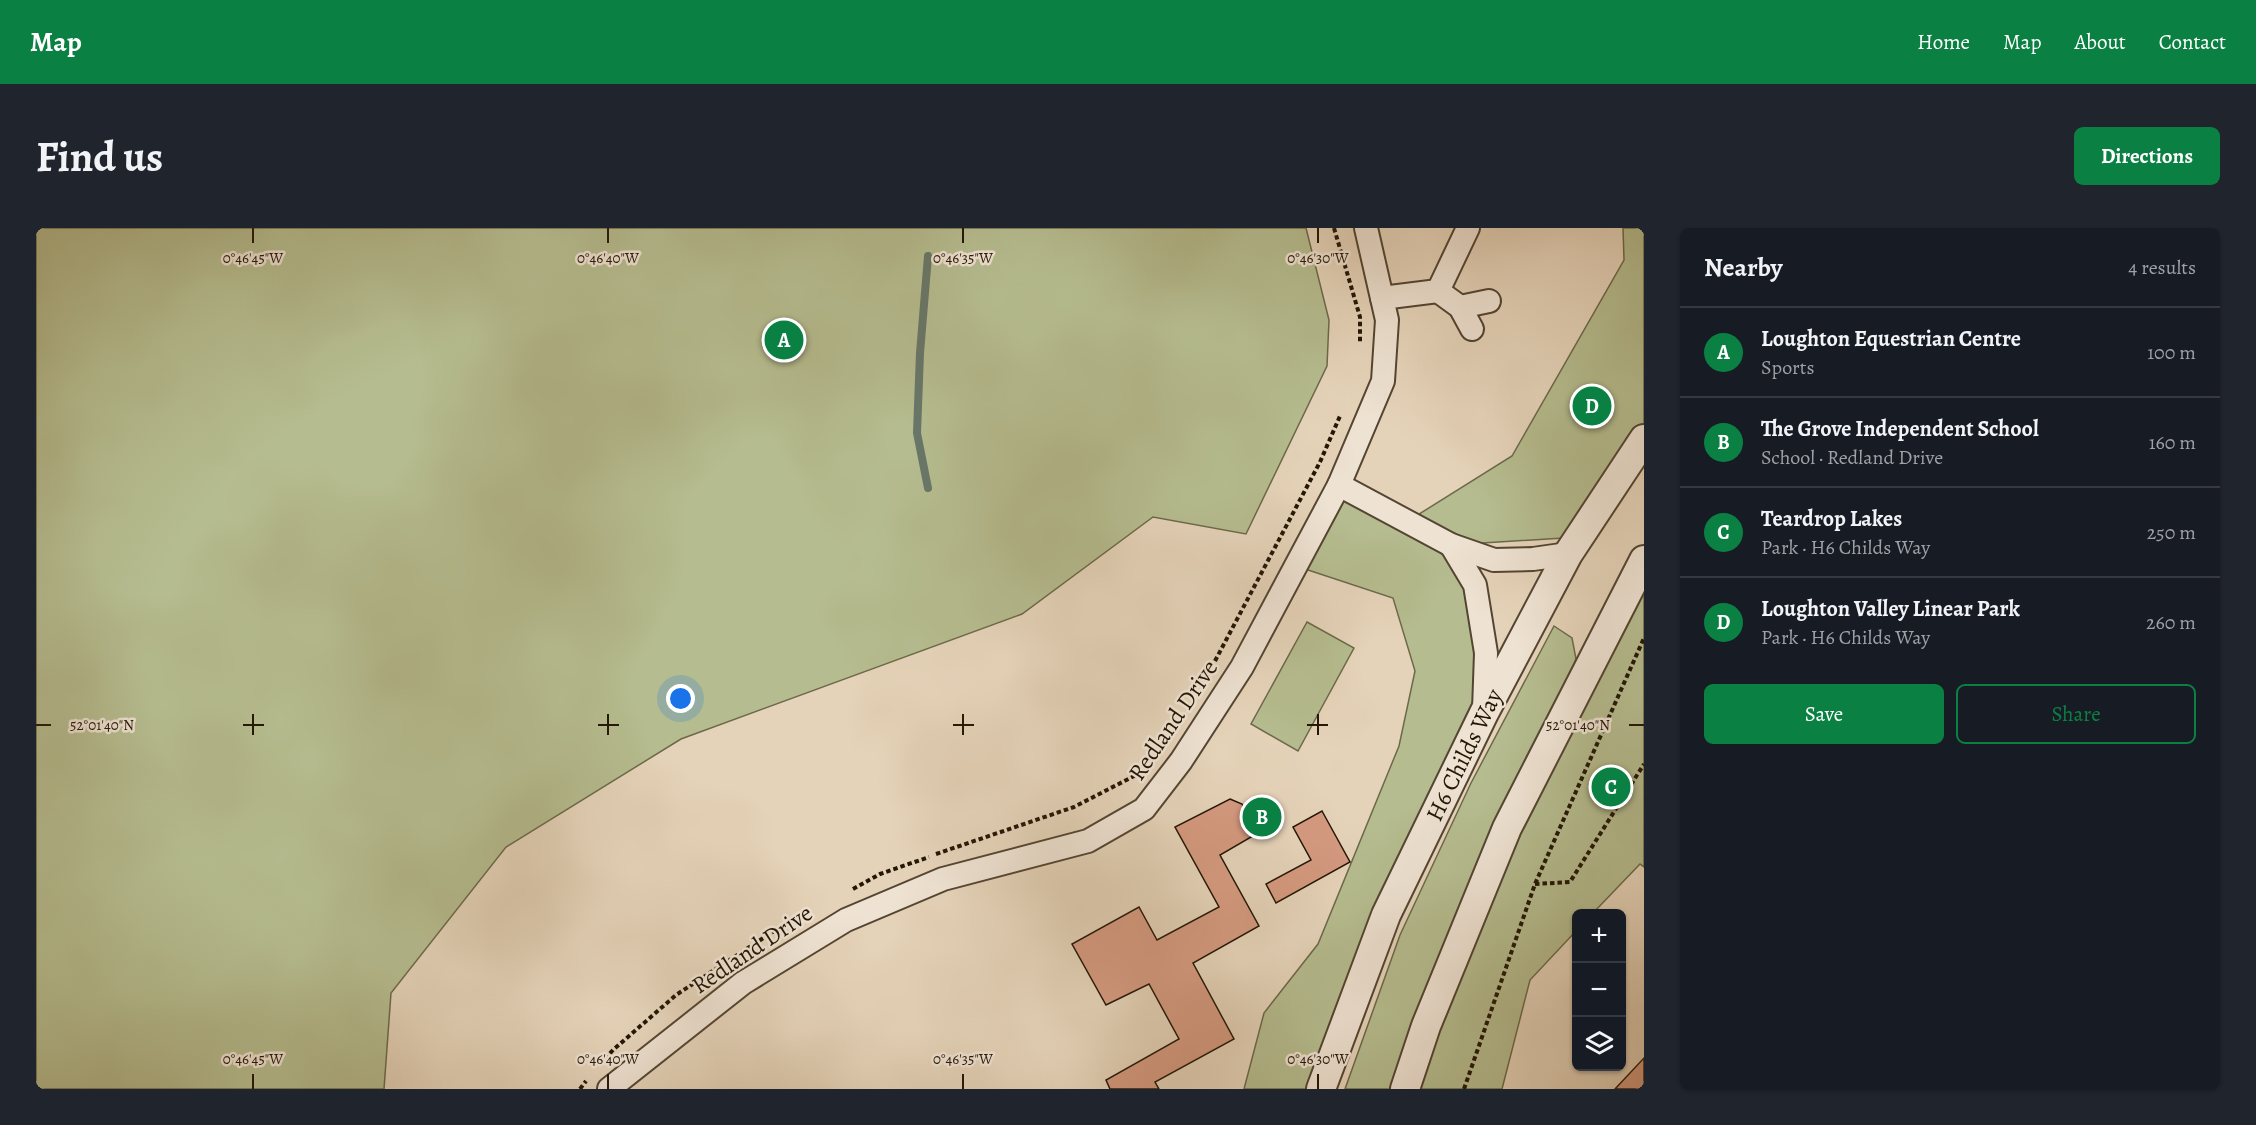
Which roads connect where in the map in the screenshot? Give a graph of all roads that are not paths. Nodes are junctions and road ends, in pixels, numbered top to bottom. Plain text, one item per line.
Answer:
1 (1366, 228) edge
2 (1468, 228) edge
3 (1438, 291) junction
4 (1382, 298) junction
5 (1489, 301) dead end
6 (1460, 307) junction
7 (1472, 329) dead end
8 (1644, 438) edge
9 (1339, 485) junction
10 (1451, 545) junction
11 (1568, 554) junction
12 (1644, 560) edge
13 (1484, 713) junction
14 (601, 1081) edge
15 (1321, 1089) edge
16 (1405, 1089) edge

1 - 4 street, Redland Drive
2 - 3 street
3 - 4 street
3 - 6 street
4 - 9 street, Redland Drive
5 - 6 street
6 - 7 street
8 - 11 street, H6 Childs Way
9 - 10 street
9 - 14 street, Redland Drive
10 - 11 street
10 - 13 street
11 - 13 street, H6 Childs Way
12 - 16 street
13 - 15 street, H6 Childs Way

